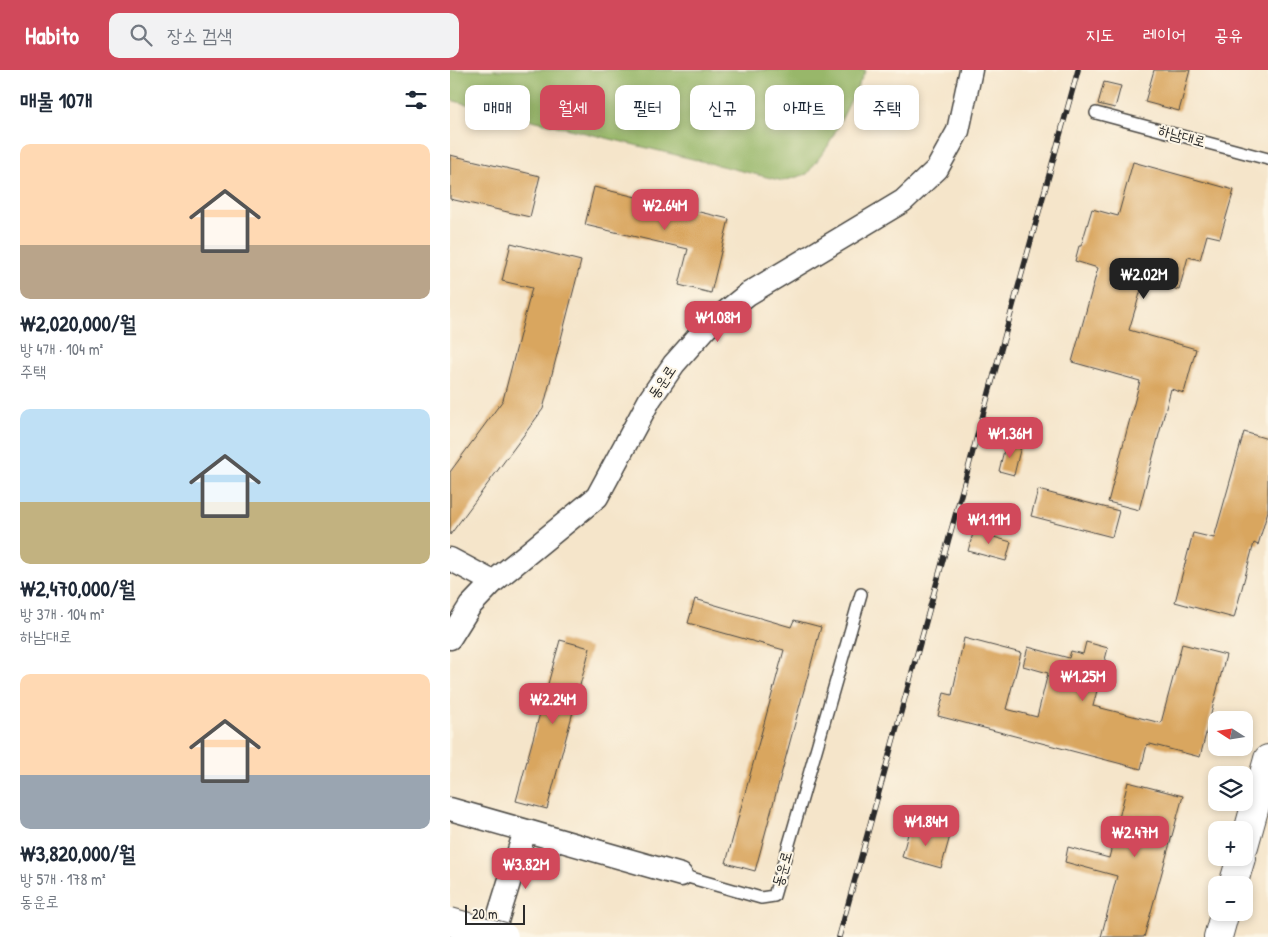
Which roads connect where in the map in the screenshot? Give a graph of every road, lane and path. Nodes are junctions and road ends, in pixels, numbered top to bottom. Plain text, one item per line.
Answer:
1 (971, 70) edge
2 (1096, 113) dead end
3 (1268, 159) edge
4 (450, 559) edge
5 (493, 582) junction
6 (861, 594) dead end
7 (450, 638) edge
8 (1268, 759) edge
9 (450, 809) edge
10 (1251, 821) edge
11 (524, 831) junction
12 (681, 875) joint
13 (1222, 921) edge
14 (450, 922) edge
15 (492, 937) edge
16 (504, 937) edge
17 (1218, 937) edge

1 - 5 street, 동운로
2 - 3 lane, 하남대로
4 - 5 street
5 - 7 street, 동운로
6 - 12 lane, 동운로
8 - 10 street
9 - 11 street, 동운로
11 - 12 street, 동운로
11 - 15 street
13 - 17 street
14 - 16 street, bridge

